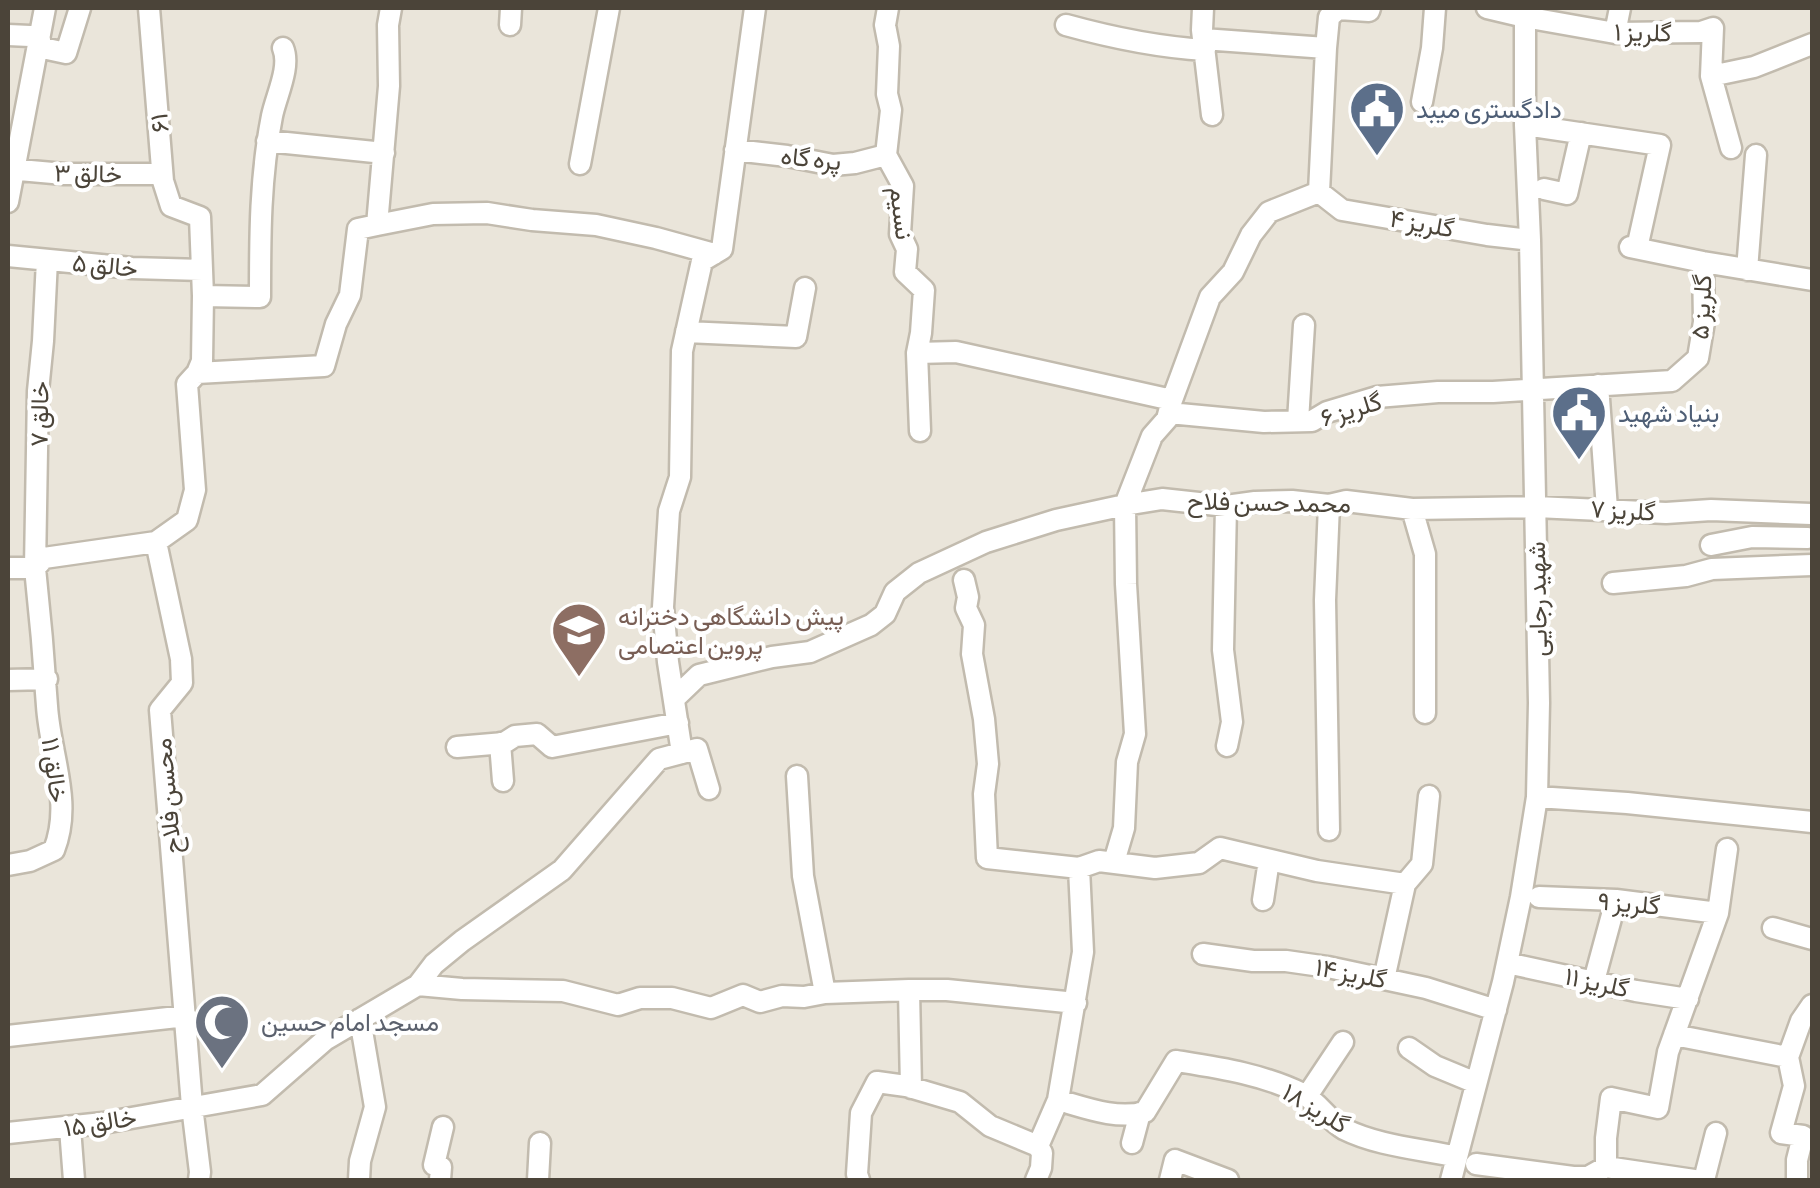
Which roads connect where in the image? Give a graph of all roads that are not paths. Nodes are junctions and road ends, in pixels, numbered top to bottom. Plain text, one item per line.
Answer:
1 (35, 8) edge
2 (46, 8) edge
3 (80, 8) edge
4 (148, 8) edge
5 (391, 8) edge
6 (608, 8) edge
7 (755, 8) edge
8 (884, 8) edge
9 (1203, 8) edge
10 (1370, 8) edge
11 (1435, 8) edge
12 (1487, 8) edge
13 (1620, 8) edge
14 (1525, 12) edge
15 (1066, 25) dead end
16 (1615, 33) junction
17 (8, 35) edge
18 (36, 41) junction
19 (1812, 44) edge
20 (1204, 45) junction
21 (283, 48) dead end
22 (1326, 48) junction
23 (1711, 76) junction
24 (1422, 102) dead end
25 (1212, 115) dead end
26 (1525, 125) junction
27 (1581, 133) junction
28 (267, 141) junction
29 (1730, 148) dead end
30 (734, 150) junction
31 (384, 153) junction
32 (886, 155) junction
33 (1756, 155) dead end
34 (580, 164) dead end
35 (10, 167) edge
36 (162, 174) junction
37 (1544, 189) dead end
38 (1319, 192) junction
39 (8, 202) edge
40 (377, 225) junction
41 (1530, 240) junction
42 (714, 254) junction
43 (8, 256) edge
44 (47, 260) junction
45 (1703, 262) junction
46 (202, 270) junction
47 (1747, 270) junction
48 (1812, 280) edge
49 (804, 288) dead end
50 (203, 296) junction
51 (1304, 325) dead end
52 (686, 332) junction
53 (917, 353) junction
54 (197, 373) junction
55 (1598, 385) junction
56 (1533, 390) junction
57 (1171, 406) junction
58 (1298, 422) junction
59 (920, 431) dead end
60 (1330, 504) junction
61 (1125, 505) junction
62 (1226, 506) junction
63 (1812, 506) edge
64 (1536, 507) junction
65 (1606, 508) junction
66 (1412, 509) junction
67 (1711, 510) junction
68 (1811, 514) edge
69 (1808, 538) junction
70 (156, 542) junction
71 (1712, 545) junction
72 (1808, 565) edge
73 (8, 568) edge
74 (35, 568) junction
75 (1712, 570) junction
76 (964, 580) dead end
77 (1613, 583) dead end
78 (46, 679) junction
79 (8, 680) edge
80 (675, 698) junction
81 (1425, 713) dead end
82 (678, 723) junction
83 (500, 744) junction
84 (1227, 746) dead end
85 (457, 747) dead end
86 (682, 753) junction
87 (797, 776) dead end
88 (503, 782) dead end
89 (709, 789) dead end
90 (1429, 796) dead end
91 (1537, 797) junction
92 (1812, 822) edge
93 (1329, 830) dead end
94 (1728, 849) dead end
95 (1269, 860) junction
96 (1114, 862) junction
97 (8, 865) edge
98 (1079, 868) junction
99 (1405, 884) junction
100 (1539, 897) dead end
101 (1263, 900) dead end
102 (1616, 900) junction
103 (1718, 913) junction
104 (1773, 928) dead end
105 (1812, 939) edge
106 (1203, 954) dead end
107 (1507, 962) junction
108 (1384, 979) junction
109 (1594, 981) junction
110 (418, 984) junction
111 (909, 990) junction
112 (825, 993) junction
113 (1688, 998) junction
114 (1076, 1003) junction
115 (1812, 1005) edge
116 (1496, 1010) junction
117 (186, 1016) junction
118 (360, 1019) junction
119 (1674, 1035) junction
120 (8, 1036) edge
121 (1343, 1042) dead end
122 (1410, 1048) dead end
123 (1788, 1057) junction
124 (1476, 1082) junction
125 (912, 1088) junction
126 (1307, 1096) junction
127 (1058, 1100) junction
128 (192, 1106) junction
129 (1140, 1114) junction
130 (443, 1127) dead end
131 (70, 1128) junction
132 (1716, 1132) dead end
133 (8, 1133) edge
134 (1132, 1143) dead end
135 (540, 1144) dead end
136 (1038, 1146) junction
137 (1467, 1160) junction
138 (1594, 1175) edge
139 (74, 1180) edge
140 (198, 1180) edge
141 (359, 1180) edge
142 (440, 1180) edge
143 (538, 1180) edge
144 (859, 1180) edge
145 (1036, 1180) edge
146 (1170, 1180) edge
147 (1228, 1180) edge
148 (1451, 1180) edge
149 (1694, 1180) edge
150 (1704, 1180) edge
151 (1797, 1180) edge

1 - 18 street
2 - 18 street
3 - 18 street
4 - 36 street, ۶۱
5 - 31 street
6 - 34 street
7 - 30 street
8 - 32 street, نسیم
9 - 20 street
10 - 22 street
11 - 24 street
12 - 14 street, گلریز ۱
13 - 16 street
14 - 16 street, گلریز ۱
14 - 26 street, شهید رجایی
15 - 20 street
16 - 23 street, گلریز ۱
17 - 18 street
18 - 35 street
19 - 23 street
20 - 22 street
20 - 25 street
21 - 28 street
22 - 38 street
23 - 29 street
26 - 27 street
26 - 41 street, شهید رجایی
27 - 37 street
27 - 45 street
28 - 31 street
28 - 50 street
30 - 32 street, پره گاه
30 - 42 street
31 - 40 street
32 - 53 street, نسیم
33 - 47 street
35 - 36 street, خالق ۳
35 - 39 street
36 - 46 street
38 - 41 street, گلریز ۴
38 - 57 street
40 - 42 street
40 - 54 street
41 - 56 street, شهید رجایی
42 - 52 street
43 - 44 street, خالق ۵
44 - 46 street, خالق ۵
44 - 74 street, خالق ۷
45 - 47 street
45 - 55 street, گلریز ۵
46 - 50 street
47 - 48 street
49 - 52 street
50 - 54 street
51 - 58 street
52 - 80 street
53 - 57 street, گلریز ۶
53 - 59 street
54 - 70 street
55 - 56 street, گلریز ۵
55 - 65 street
56 - 58 street, گلریز ۶
56 - 64 street, شهید رجایی
57 - 58 street, گلریز ۶
57 - 61 street
60 - 62 street, محمد حسن فلاح
60 - 66 street, محمد حسن فلاح
60 - 93 street
61 - 62 street, محمد حسن فلاح
61 - 80 street, محمد حسن فلاح
61 - 96 street
62 - 84 street
63 - 68 street
64 - 65 street, گلریز ۷
64 - 66 street, محمد حسن فلاح
64 - 91 street, شهید رجایی
65 - 67 street, گلریز ۷
66 - 81 street
67 - 68 street, گلریز ۷
67 - 71 street
68 - 69 street
69 - 71 street
69 - 72 street
70 - 74 street
70 - 117 street, محسن فلاح
71 - 75 street
72 - 75 street
73 - 74 street
74 - 78 street, خالق ۷
75 - 77 street
76 - 98 street
78 - 79 street
78 - 97 street, خالق ۱۱
80 - 82 street
82 - 83 street
82 - 86 street
83 - 85 street
83 - 88 street
86 - 89 street
86 - 110 street, خالق ۱۵
87 - 112 street
90 - 99 street
91 - 92 street
91 - 107 street, شهید رجایی
94 - 103 street
95 - 96 street
95 - 99 street
95 - 101 street
96 - 98 street
98 - 114 street
99 - 108 street
100 - 102 street, گلریز ۹
102 - 103 street, گلریز ۹
102 - 109 street
103 - 113 street
104 - 105 street
106 - 108 street, گلریز ۱۴
107 - 109 street, گلریز ۱۱
107 - 116 street, شهید رجایی
108 - 116 street, گلریز ۱۴
109 - 113 street, گلریز ۱۱
110 - 112 street
110 - 118 street, خالق ۱۵
111 - 112 street
111 - 114 street
111 - 125 street
113 - 119 street
114 - 127 street
115 - 123 street
116 - 124 street, شهید رجایی
117 - 120 street
117 - 128 street, محسن فلاح
118 - 128 street, خالق ۱۵
118 - 141 street
119 - 123 street
119 - 138 street
121 - 126 street
122 - 124 street
123 - 151 street
124 - 137 street, شهید رجایی
125 - 136 street
125 - 144 street
126 - 129 street, گلریز ۱۸
126 - 137 street, گلریز ۱۸
127 - 129 street
127 - 136 street
128 - 131 street, خالق ۱۵
128 - 140 street, محسن فلاح
129 - 134 street
130 - 142 street
131 - 133 street, خالق ۱۵
131 - 139 street
132 - 150 street
135 - 143 street
136 - 145 street
137 - 138 street, گلریز ۱۸
137 - 148 street, شهید رجایی
138 - 149 street, گلریز ۱۸
146 - 147 street

